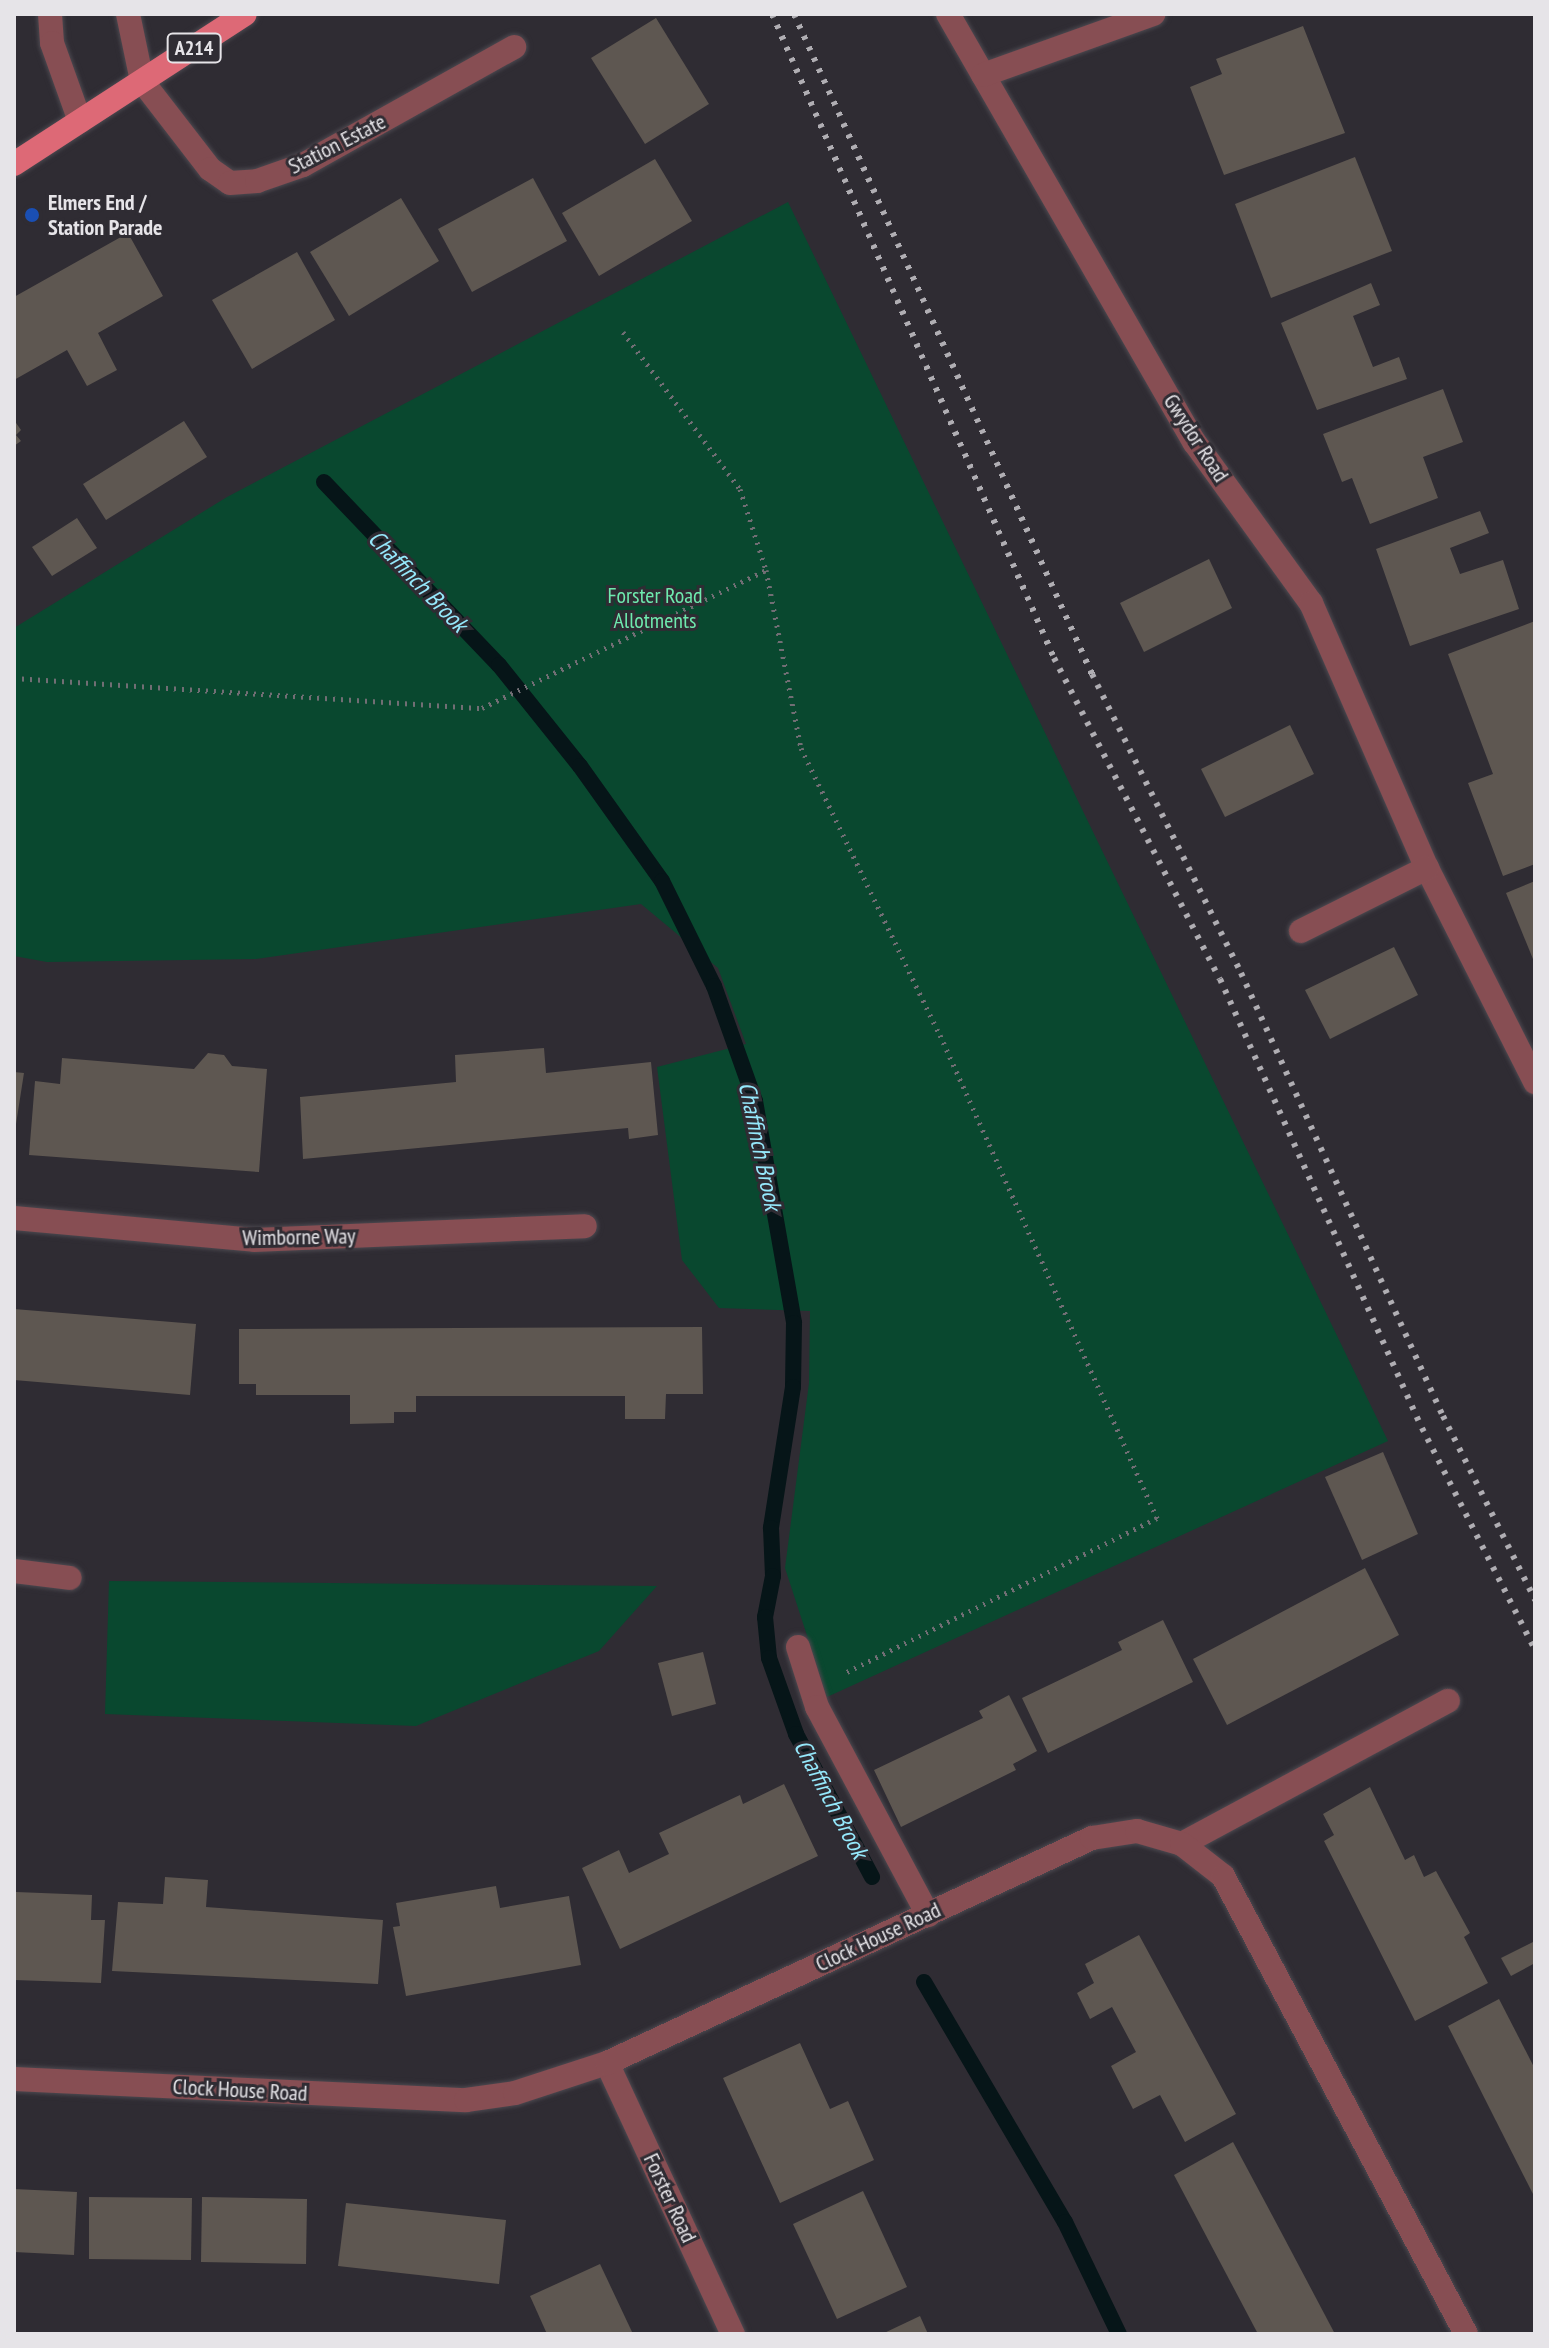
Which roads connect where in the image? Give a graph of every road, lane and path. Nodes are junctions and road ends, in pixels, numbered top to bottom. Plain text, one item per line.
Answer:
1 (50, 14) edge
2 (128, 14) edge
3 (245, 14) edge
4 (948, 14) edge
5 (1153, 14) edge
6 (514, 47) dead end
7 (983, 75) junction
8 (142, 81) junction
9 (80, 121) junction
10 (14, 164) edge
11 (623, 332) dead end
12 (766, 570) junction
13 (14, 678) edge
14 (1427, 868) junction
15 (1301, 931) dead end
16 (1535, 1082) edge
17 (14, 1218) edge
18 (585, 1226) dead end
19 (14, 1571) edge
20 (70, 1578) dead end
21 (798, 1647) dead end
22 (810, 1684) junction
23 (1448, 1701) dead end
24 (1182, 1844) junction
25 (928, 1915) junction
26 (607, 2063) junction
27 (14, 2079) edge
28 (733, 2334) edge
29 (1466, 2334) edge

1 - 9 street
2 - 8 street
3 - 8 main road, A214
4 - 7 street, Gwydor Road
5 - 7 street
6 - 8 street, Station Estate
7 - 14 street, Gwydor Road
8 - 9 main road, A214
9 - 10 main road, A214
11 - 12 path
12 - 13 path
12 - 22 path
14 - 15 street
14 - 16 street, Gwydor Road
17 - 18 street, Wimborne Way
19 - 20 street
21 - 22 street
22 - 25 street
23 - 24 street
24 - 25 street, Clock House Road
24 - 29 street, Clock House Road
25 - 26 street, Clock House Road
26 - 27 street, Clock House Road
26 - 28 street, Forster Road

